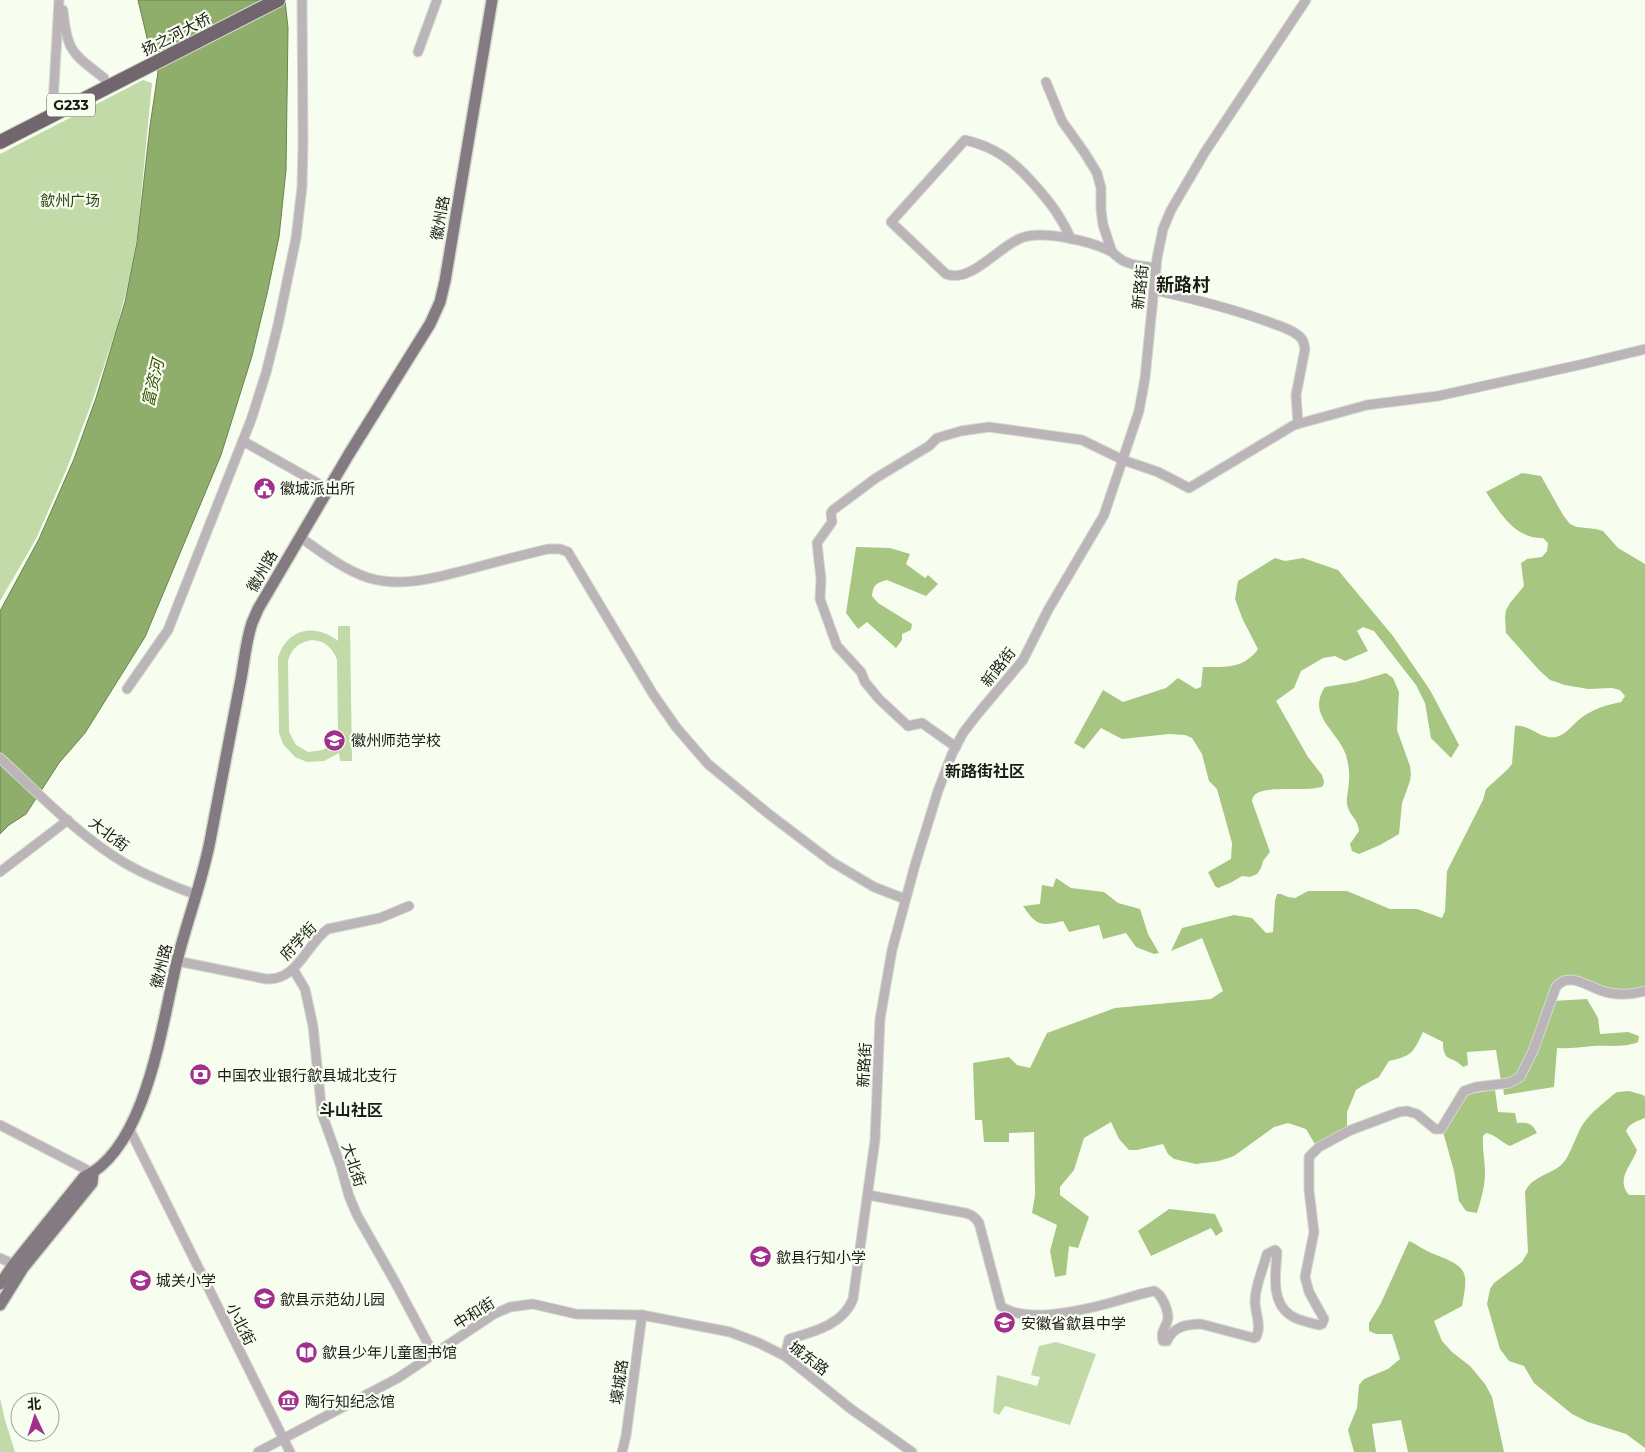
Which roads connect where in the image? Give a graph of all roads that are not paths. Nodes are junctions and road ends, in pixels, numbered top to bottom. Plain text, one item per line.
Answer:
1 (60, 0) edge
2 (258, 0) edge
3 (278, 0) edge
4 (302, 0) edge
5 (437, 0) edge
6 (492, 0) edge
7 (1306, 0) edge
8 (418, 52) dead end
9 (140, 65) junction
10 (104, 78) junction
11 (1046, 82) dead end
12 (53, 104) junction
13 (0, 132) edge
14 (0, 142) edge
15 (1070, 239) junction
16 (1112, 252) junction
17 (1156, 268) junction
18 (1154, 290) junction
19 (1645, 348) edge
20 (1298, 424) junction
21 (243, 440) junction
22 (1123, 460) junction
23 (328, 489) junction
24 (300, 537) junction
25 (127, 689) dead end
26 (956, 747) junction
27 (0, 758) edge
28 (65, 817) junction
29 (0, 872) edge
30 (196, 896) junction
31 (905, 898) junction
32 (409, 906) dead end
33 (177, 961) junction
34 (293, 969) junction
35 (1645, 991) edge
36 (0, 1125) edge
37 (129, 1128) junction
38 (93, 1173) junction
39 (868, 1195) junction
40 (0, 1258) edge
41 (18, 1266) junction
42 (5, 1278) edge
43 (0, 1305) edge
44 (642, 1315) junction
45 (434, 1355) junction
46 (785, 1356) junction
47 (283, 1438) junction
48 (258, 1452) edge
49 (290, 1452) edge
50 (622, 1452) edge
51 (912, 1452) edge

1 - 10 street
1 - 12 street
2 - 9 highway, 扬之河大桥 / G233
3 - 9 highway, 扬之河大桥 / G233
4 - 21 street
5 - 8 street
6 - 23 main road, 徽州路
7 - 17 street, 新路街
9 - 10 highway, G233
9 - 14 highway, G233
10 - 12 highway, G233
11 - 16 street
12 - 13 highway, G233
15 - 15 street
15 - 16 street
16 - 17 street
17 - 18 street, 新路街
18 - 20 street
18 - 22 street, 新路街
19 - 20 street
20 - 22 street
21 - 23 street
21 - 25 street
22 - 26 street, 新路街
22 - 26 street
23 - 24 main road, 徽州路
24 - 30 main road, 徽州路
24 - 31 street
26 - 31 street, 新路街
27 - 28 street, 大北街
28 - 29 street
28 - 30 street, 大北街
30 - 33 main road, 徽州路
31 - 39 street, 新路街
32 - 34 street, 府学街
33 - 34 street, 府学街
33 - 37 main road, 徽州路
34 - 45 street, 大北街
35 - 39 street
36 - 38 street
37 - 38 main road, 徽州路
37 - 47 street, 小北街
38 - 41 main road, 徽州路
39 - 46 street, 新路街
40 - 41 street
41 - 42 main road, 徽州路
42 - 43 main road, 徽州路
44 - 45 street, 中和街
44 - 46 street, 城东路
44 - 50 street, 壕城路
45 - 47 street, 中和街
46 - 51 street, 城东路
47 - 48 street, 中和街
47 - 49 street, 小北街

